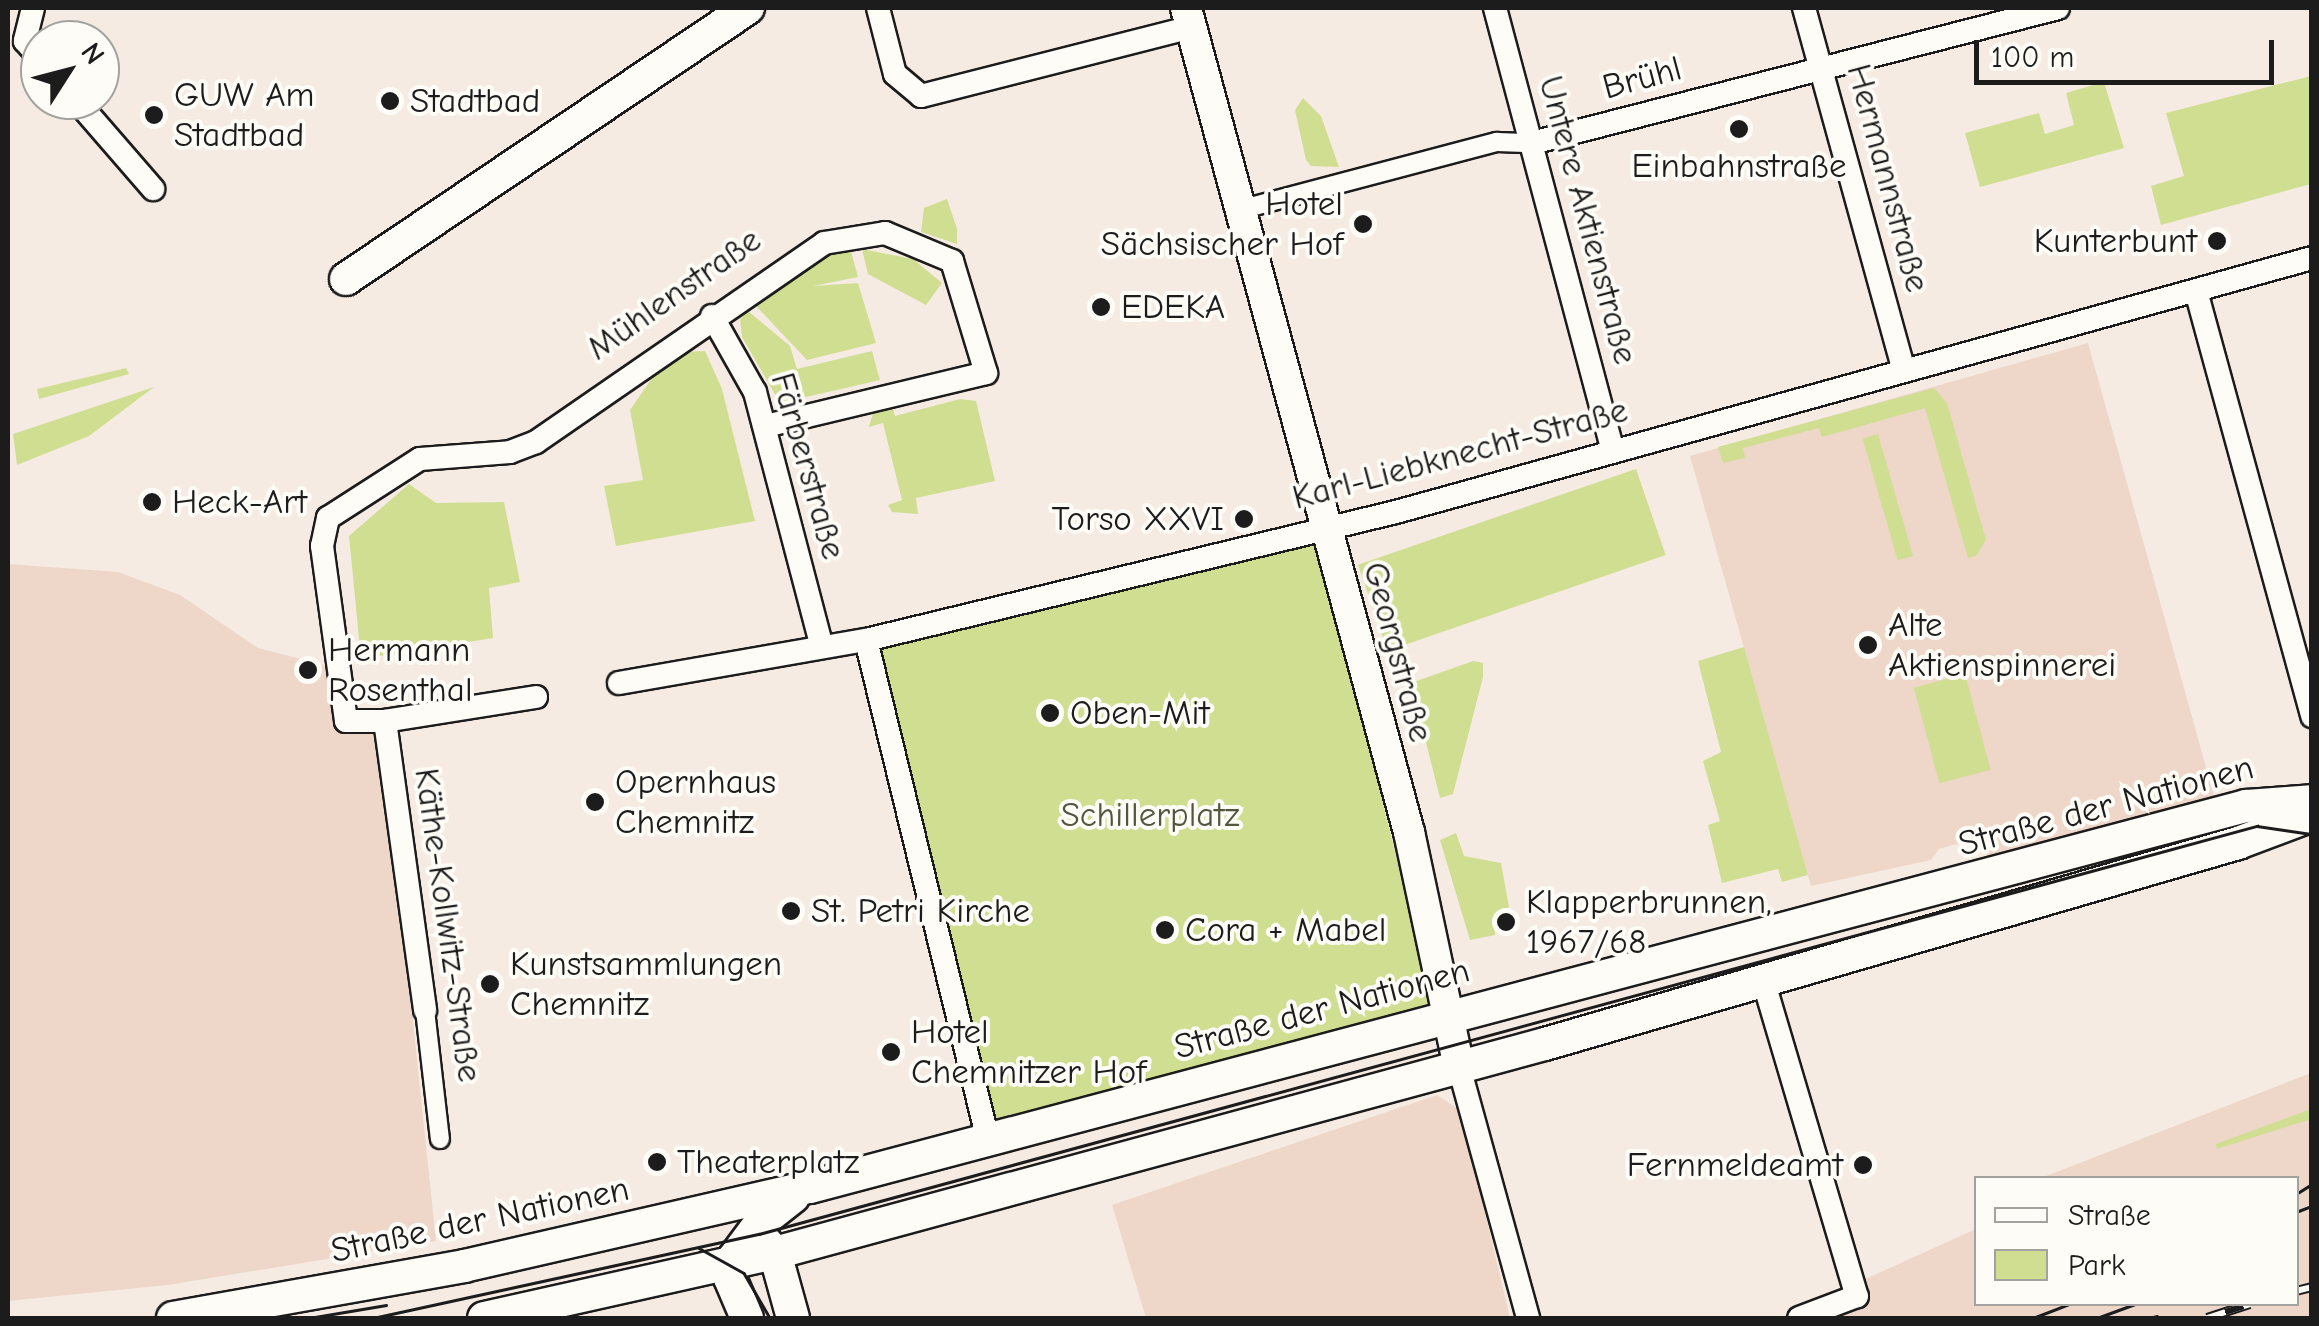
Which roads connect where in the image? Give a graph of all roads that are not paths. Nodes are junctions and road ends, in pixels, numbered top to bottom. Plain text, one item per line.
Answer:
1 (748, 8) edge
2 (878, 8) edge
3 (1495, 8) edge
4 (1804, 8) edge
5 (2058, 8) edge
6 (1188, 17) edge
7 (1821, 68) junction
8 (93, 120) edge
9 (1532, 143) junction
10 (153, 189) dead end
11 (1243, 209) junction
12 (2312, 258) edge
13 (346, 279) dead end
14 (2196, 291) junction
15 (712, 316) junction
16 (1903, 367) junction
17 (766, 426) junction
18 (1613, 450) junction
19 (1325, 528) junction
20 (866, 640) junction
21 (821, 644) junction
22 (619, 682) dead end
23 (536, 697) dead end
24 (2312, 716) edge
25 (386, 721) junction
26 (2312, 801) edge
27 (2312, 815) edge
28 (1764, 982) junction
29 (425, 1010) joint
30 (1451, 1017) junction
31 (1459, 1067) junction
32 (440, 1139) dead end
33 (988, 1140) junction
34 (810, 1188) junction
35 (695, 1214) junction
36 (764, 1241) junction
37 (733, 1263) junction
38 (173, 1318) edge
39 (484, 1318) edge
40 (747, 1318) edge
41 (793, 1318) edge
42 (1528, 1318) edge
43 (1798, 1318) edge

1 - 13 main road
2 - 6 street
3 - 9 street, Untere Aktienstraße
4 - 7 street, Hermannstraße
5 - 7 street, Brühl
6 - 11 street, Georgstraße
7 - 9 street, Brühl
7 - 16 street, Hermannstraße
8 - 10 street
9 - 11 street, Brühl
9 - 18 street, Untere Aktienstraße
11 - 19 street, Georgstraße
12 - 14 street, Karl-Liebknecht-Straße
14 - 16 street, Karl-Liebknecht-Straße
14 - 24 street
15 - 17 street, Färberstraße
15 - 17 street, Mühlenstraße
15 - 25 street, Mühlenstraße
16 - 18 street, Karl-Liebknecht-Straße
17 - 21 street, Färberstraße
18 - 19 street, Karl-Liebknecht-Straße
19 - 20 street, Karl-Liebknecht-Straße
19 - 30 street, Georgstraße
20 - 21 street, Karl-Liebknecht-Straße
20 - 33 street
21 - 22 street, Karl-Liebknecht-Straße
23 - 25 street
25 - 29 street, Käthe-Kollwitz-Straße
26 - 30 main road, Straße der Nationen
27 - 28 main road, Straße der Nationen
28 - 31 main road, Straße der Nationen
28 - 43 street
29 - 32 street, Käthe-Kollwitz-Straße
30 - 31 street, Georgstraße
30 - 33 main road, Straße der Nationen
31 - 36 main road, Straße der Nationen
31 - 42 street, Georgstraße
33 - 34 main road, Straße der Nationen
34 - 35 main road, Straße der Nationen
34 - 36 main road
35 - 36 main road
35 - 38 main road, Straße der Nationen
36 - 37 main road, Straße der Nationen
36 - 41 main road
37 - 39 main road, Straße der Nationen
37 - 40 main road

